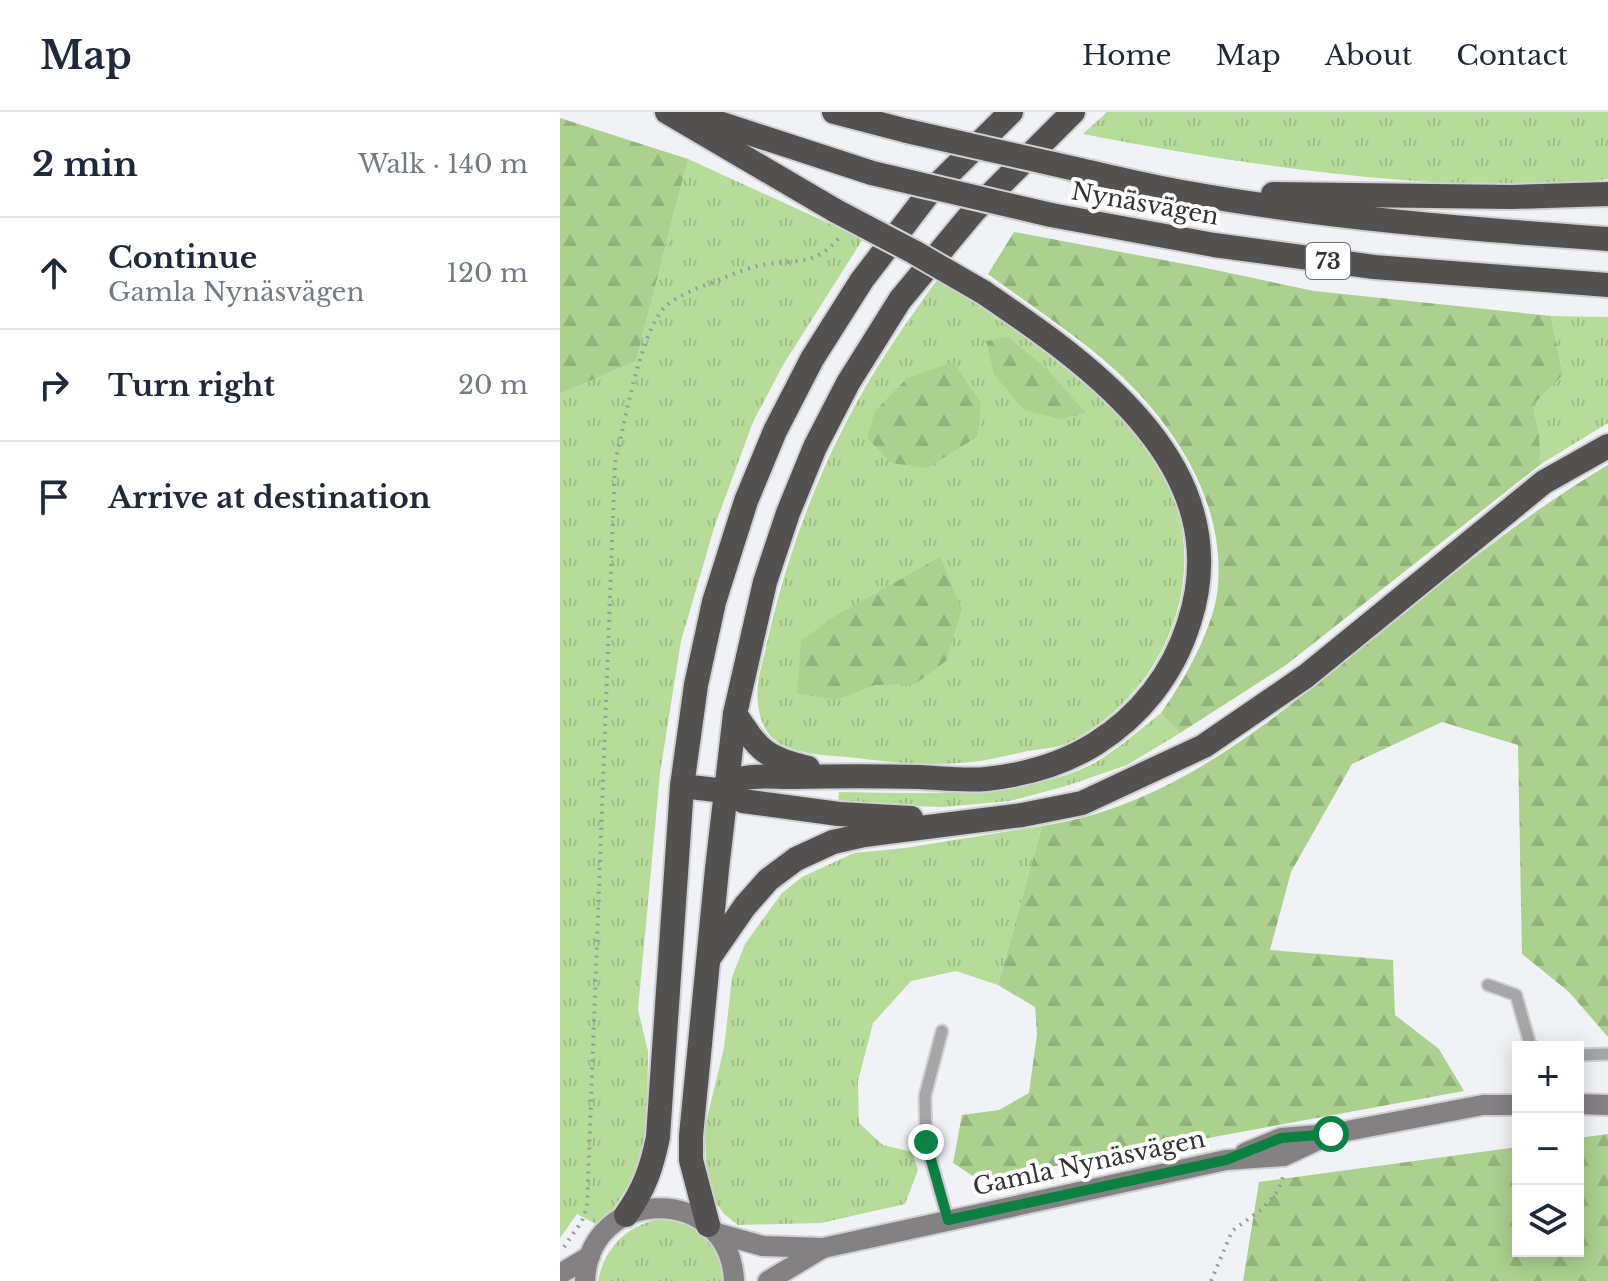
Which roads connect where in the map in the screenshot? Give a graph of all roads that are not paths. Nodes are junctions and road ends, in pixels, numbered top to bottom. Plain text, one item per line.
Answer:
1 (667, 112) edge
2 (685, 112) edge
3 (834, 112) edge
4 (1011, 112) edge
5 (1073, 112) edge
6 (1187, 193) junction
7 (1608, 194) edge
8 (1608, 239) edge
9 (1608, 285) edge
10 (1608, 446) edge
11 (735, 714) junction
12 (838, 776) junction
13 (682, 786) junction
14 (725, 791) junction
15 (977, 820) junction
16 (708, 960) junction
17 (1488, 985) dead end
18 (942, 1031) dead end
19 (1529, 1041) edge
20 (1608, 1054) edge
21 (1584, 1055) edge
22 (1584, 1104) edge
23 (1512, 1105) edge
24 (1608, 1105) edge
25 (626, 1215) junction
26 (948, 1220) junction
27 (712, 1229) junction
28 (823, 1248) junction
29 (590, 1256) junction
30 (560, 1274) edge
31 (585, 1281) edge
32 (734, 1281) edge
33 (768, 1281) edge

1 - 12 highway, bridge
2 - 9 highway, Nynäsvägen / 73, bridge
3 - 6 highway, Nynäsvägen / 73, bridge
4 - 13 highway
5 - 11 highway
6 - 7 highway
6 - 8 highway, Nynäsvägen / 73
10 - 15 highway
11 - 12 highway
11 - 14 highway
12 - 14 highway
13 - 14 highway
13 - 25 highway
14 - 15 highway
14 - 16 highway
15 - 16 highway
16 - 27 highway
17 - 19 lane
18 - 26 lane
20 - 21 lane
22 - 24 street
23 - 26 street, Gamla Nynäsvägen
25 - 27 street, Gamla Nynäsvägen
25 - 29 street
26 - 28 street, Gamla Nynäsvägen
27 - 28 street, Gamla Nynäsvägen
27 - 32 street
28 - 33 street, Gamla Nynäsvägen
29 - 30 street
29 - 31 street

